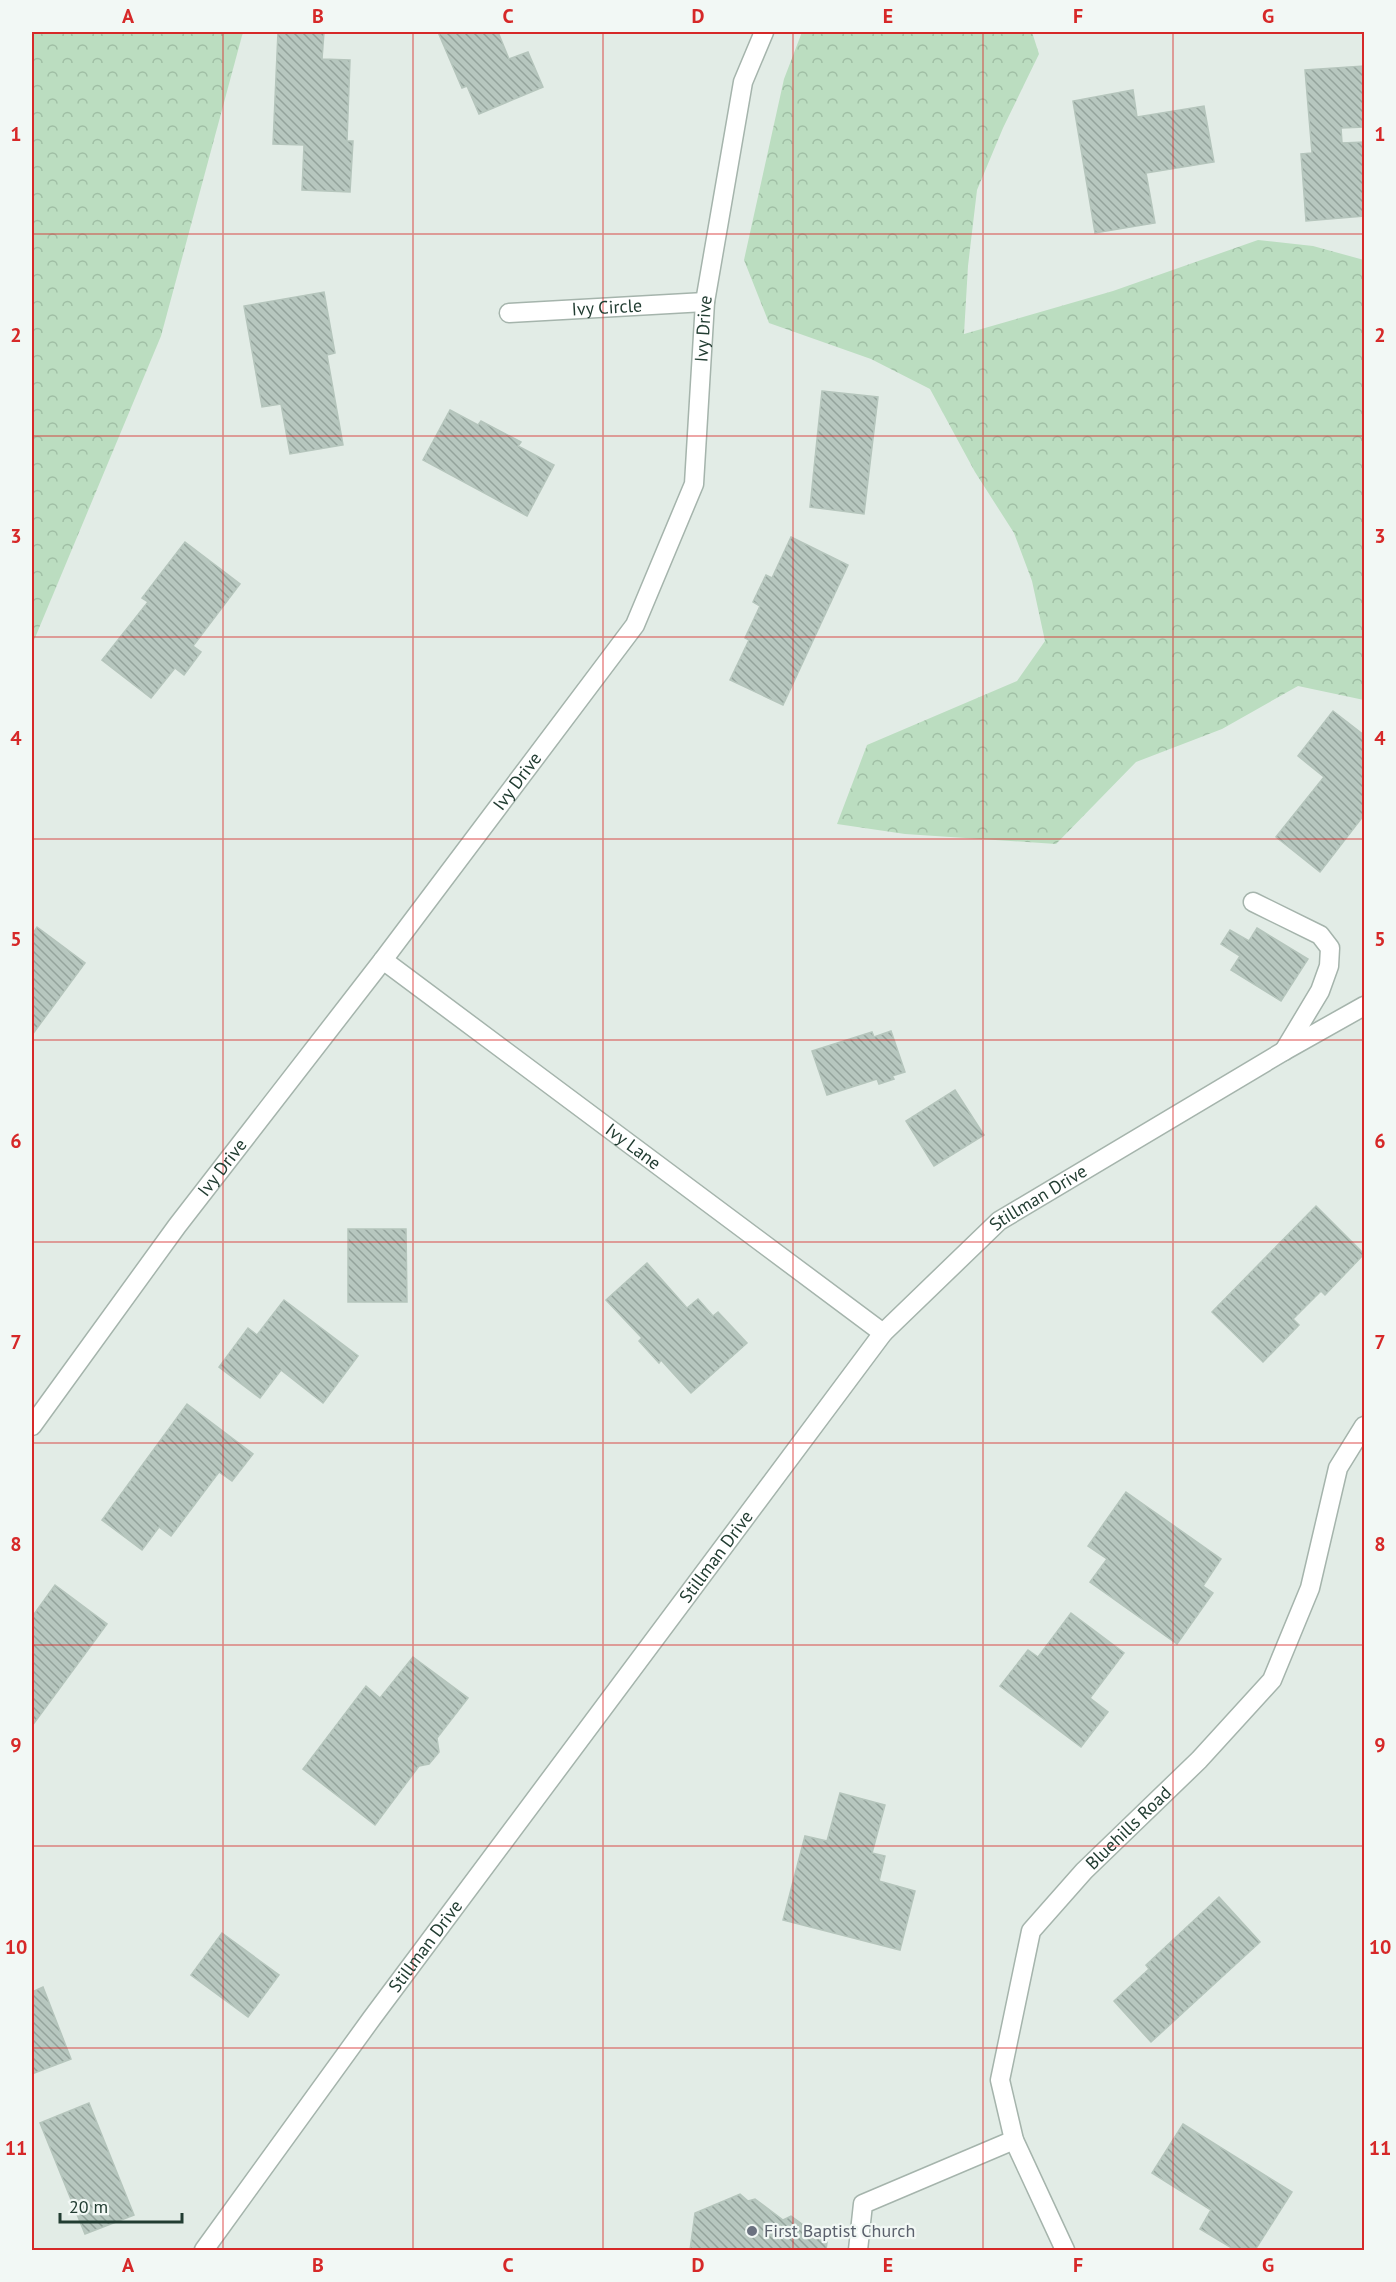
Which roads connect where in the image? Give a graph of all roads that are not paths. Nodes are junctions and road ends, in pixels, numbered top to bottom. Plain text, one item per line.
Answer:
1 (764, 32) edge
2 (705, 302) junction
3 (508, 313) dead end
4 (1252, 902) dead end
5 (383, 960) junction
6 (1365, 1006) edge
7 (1284, 1051) junction
8 (883, 1333) junction
9 (32, 1426) edge
10 (1365, 1426) edge
11 (1014, 2140) junction
12 (204, 2250) edge
13 (858, 2250) edge
14 (1065, 2250) edge

1 - 2 street, Ivy Drive
2 - 3 street, Ivy Circle
2 - 5 street, Ivy Drive
4 - 7 street
5 - 8 street, Ivy Lane
5 - 9 street, Ivy Drive
6 - 7 street, Stillman Drive
7 - 8 street, Stillman Drive
8 - 12 street, Stillman Drive
10 - 11 street, Bluehills Road
11 - 13 street
11 - 14 street, Bluehills Road

